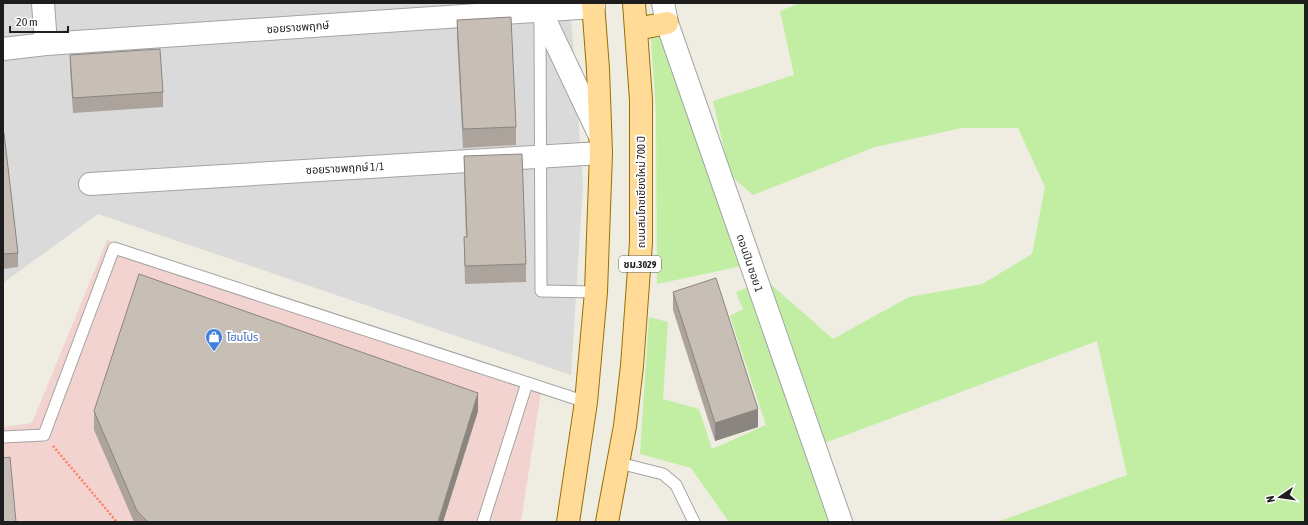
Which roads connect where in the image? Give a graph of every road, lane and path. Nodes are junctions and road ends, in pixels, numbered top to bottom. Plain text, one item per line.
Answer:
1 (43, 3) edge
2 (634, 3) edge
3 (593, 5) edge
4 (539, 7) edge
5 (665, 13) edge
6 (637, 29) junction
7 (46, 44) junction
8 (3, 50) edge
9 (600, 144) junction
10 (539, 156) junction
11 (90, 184) dead end
12 (596, 292) junction
13 (528, 383) junction
14 (586, 402) junction
15 (44, 435) junction
16 (3, 437) edge
17 (619, 463) junction
18 (117, 522) edge
19 (483, 522) edge
20 (568, 522) edge
21 (607, 522) edge
22 (694, 522) edge
23 (840, 522) edge

1 - 7 street
2 - 6 main road, ถนนสมโภชเชียงใหม่ 700 ปี / ชม.3029
3 - 4 street, ซอยราชพฤกษ์
3 - 9 main road
4 - 7 street, ซอยราชพฤกษ์
4 - 9 street
4 - 10 lane
5 - 6 main road
5 - 23 street, ดอนปิน ซอย 1
6 - 17 main road, ถนนสมโภชเชียงใหม่ 700 ปี / ชม.3029
7 - 8 street, ซอยราชพฤกษ์
9 - 10 street, ซอยราชพฤกษ์ 1/1
9 - 12 main road
10 - 11 street, ซอยราชพฤกษ์ 1/1
10 - 12 lane
12 - 14 main road
13 - 14 lane
13 - 15 lane
13 - 19 lane
14 - 20 main road
15 - 16 lane
15 - 18 path
17 - 21 main road, ถนนสมโภชเชียงใหม่ 700 ปี / ชม.3029
17 - 22 lane

